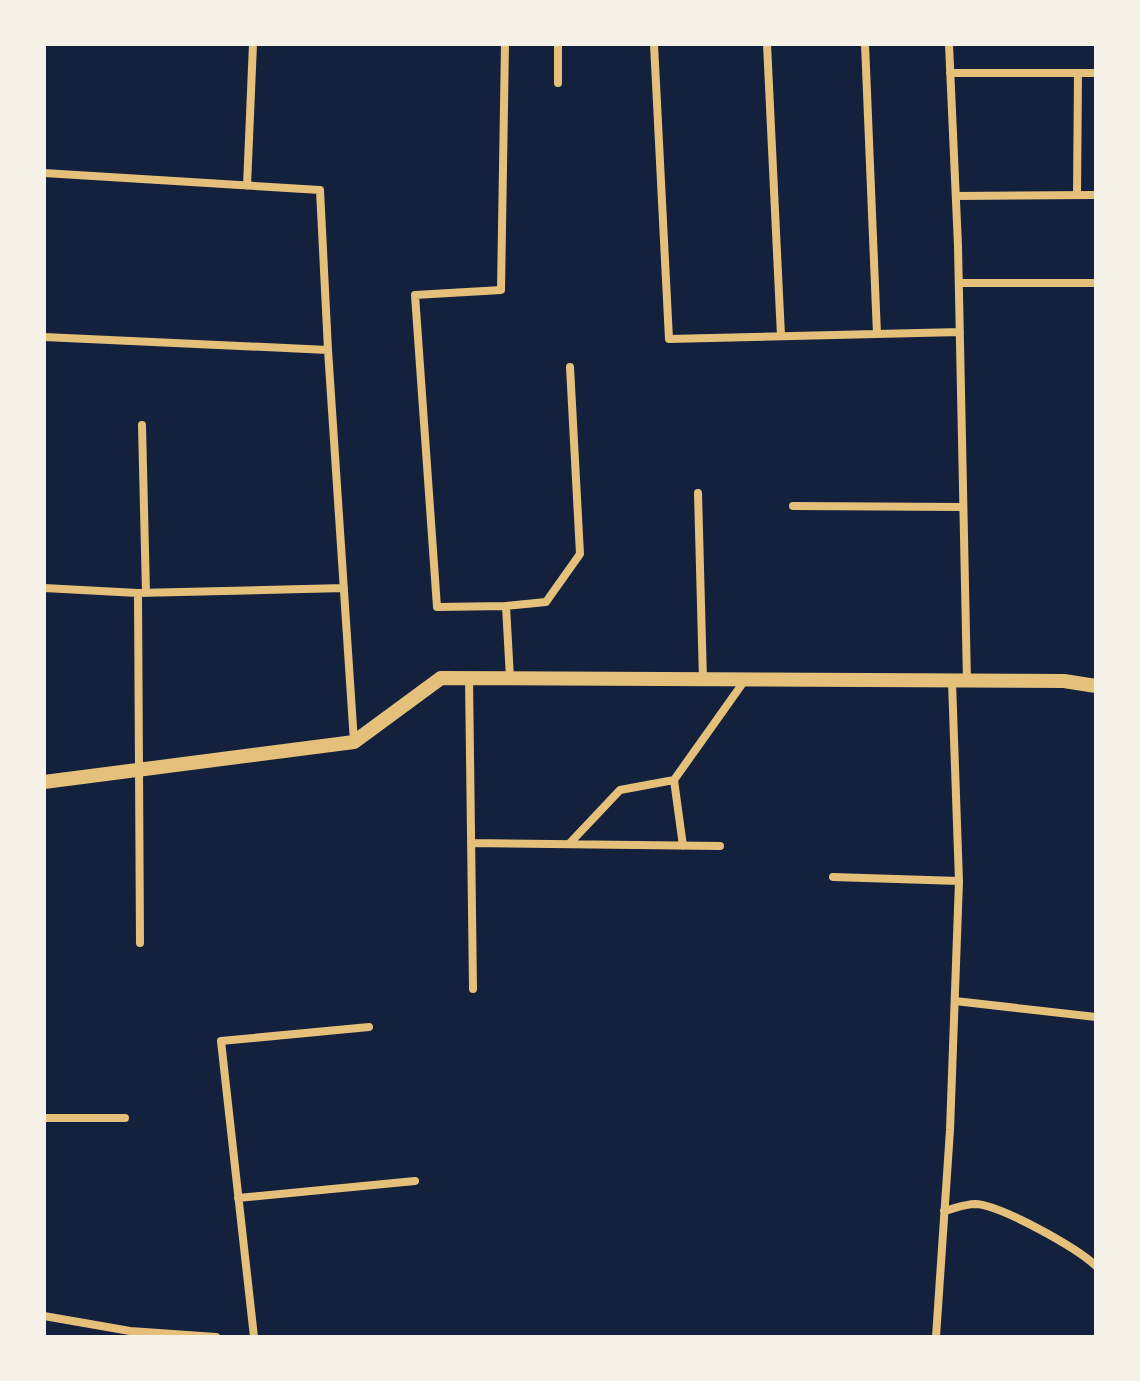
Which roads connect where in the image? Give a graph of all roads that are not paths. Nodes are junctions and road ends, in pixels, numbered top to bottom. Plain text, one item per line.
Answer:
1 (253, 44) edge
2 (505, 44) edge
3 (558, 44) edge
4 (654, 44) edge
5 (767, 44) edge
6 (865, 44) edge
7 (949, 44) edge
8 (950, 73) junction
9 (1078, 73) junction
10 (1096, 73) edge
11 (558, 83) dead end
12 (44, 173) edge
13 (247, 186) junction
14 (1077, 195) junction
15 (1096, 195) edge
16 (956, 196) junction
17 (959, 283) junction
18 (1096, 283) edge
19 (960, 332) junction
20 (877, 334) junction
21 (781, 336) junction
22 (44, 337) edge
23 (328, 350) junction
24 (570, 367) dead end
25 (142, 425) dead end
26 (698, 493) dead end
27 (793, 506) dead end
28 (963, 507) junction
29 (44, 588) edge
30 (344, 588) junction
31 (142, 593) junction
32 (506, 606) junction
33 (469, 678) junction
34 (510, 678) junction
35 (703, 680) junction
36 (745, 680) junction
37 (959, 682) junction
38 (1096, 686) edge
39 (354, 742) junction
40 (138, 770) junction
41 (674, 780) junction
42 (44, 782) edge
43 (471, 843) junction
44 (569, 844) junction
45 (683, 846) junction
46 (720, 846) dead end
47 (833, 877) dead end
48 (959, 881) junction
49 (140, 943) dead end
50 (473, 989) dead end
51 (955, 1001) junction
52 (1096, 1017) edge
53 (369, 1027) dead end
54 (44, 1118) edge
55 (125, 1118) dead end
56 (415, 1181) dead end
57 (238, 1198) junction
58 (944, 1211) junction
59 (1096, 1266) edge
60 (44, 1316) edge
61 (216, 1337) edge
62 (254, 1337) edge
63 (936, 1337) edge

1 - 13 street
2 - 32 street
3 - 11 street
4 - 21 street
5 - 21 street
6 - 20 street
7 - 8 street
8 - 9 street
8 - 16 street
9 - 10 street
9 - 14 street
12 - 13 street
13 - 23 street
14 - 15 street
14 - 16 street
16 - 17 street
17 - 18 street
17 - 19 street
19 - 20 street
19 - 28 street
20 - 21 street
22 - 23 street
23 - 30 street
24 - 32 street
25 - 31 street
26 - 35 street
27 - 28 street
28 - 37 street
29 - 31 street
30 - 31 street
30 - 39 street
31 - 40 street
32 - 34 street
33 - 34 street
33 - 39 street
33 - 43 street
34 - 35 street
35 - 36 street
36 - 37 street
36 - 41 street
37 - 38 street
37 - 48 street
39 - 40 street
40 - 42 street
40 - 49 street
41 - 44 street
41 - 45 street
43 - 44 street
43 - 50 street
44 - 45 street
45 - 46 street
47 - 48 street
48 - 51 street
51 - 52 street
51 - 58 street
53 - 57 street
54 - 55 street
56 - 57 street
57 - 62 street
58 - 59 street
58 - 63 street
60 - 61 street

